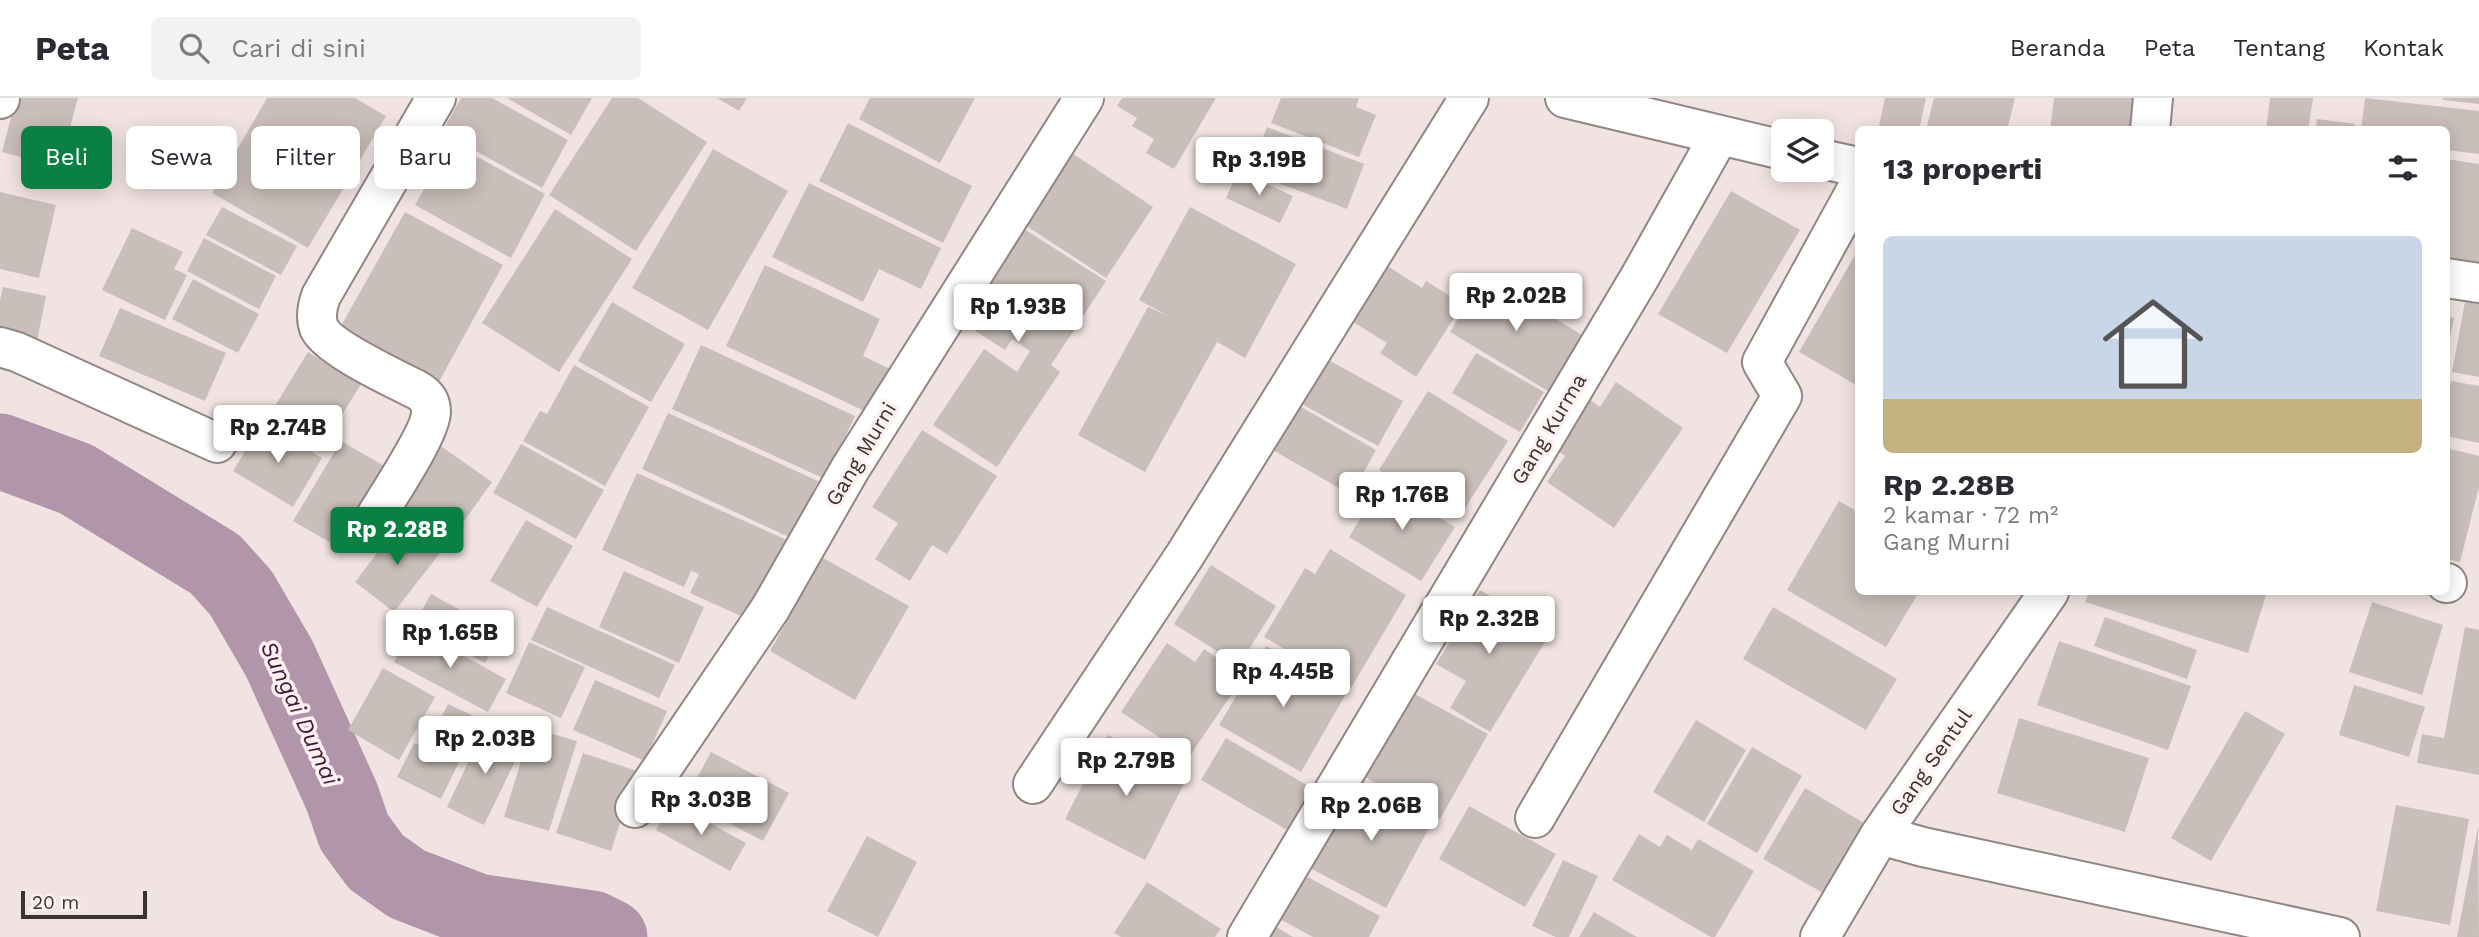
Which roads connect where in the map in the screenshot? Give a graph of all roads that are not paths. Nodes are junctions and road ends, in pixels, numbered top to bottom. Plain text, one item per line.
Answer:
1 (436, 98) edge
2 (1083, 98) edge
3 (1469, 98) edge
4 (1565, 98) edge
5 (2153, 98) edge
6 (2150, 126) edge
7 (1719, 136) junction
8 (1771, 147) edge
9 (1834, 162) edge
10 (1855, 166) edge
11 (1855, 192) edge
12 (2450, 279) edge
13 (2479, 283) edge
14 (0, 347) edge
15 (217, 443) dead end
16 (371, 524) dead end
17 (2047, 595) edge
18 (1033, 784) dead end
19 (635, 808) dead end
20 (1535, 818) dead end
21 (1880, 835) junction
22 (1248, 937) edge
23 (1820, 937) edge
24 (2338, 937) edge

1 - 16 street
2 - 19 street, Gang Murni
3 - 18 street
4 - 7 street
5 - 6 street
7 - 8 street
7 - 22 street, Gang Kurma
9 - 10 street
11 - 20 street
12 - 13 street
14 - 15 street
17 - 21 street, Gang Sentul
21 - 23 street, Gang Sentul
21 - 24 street

